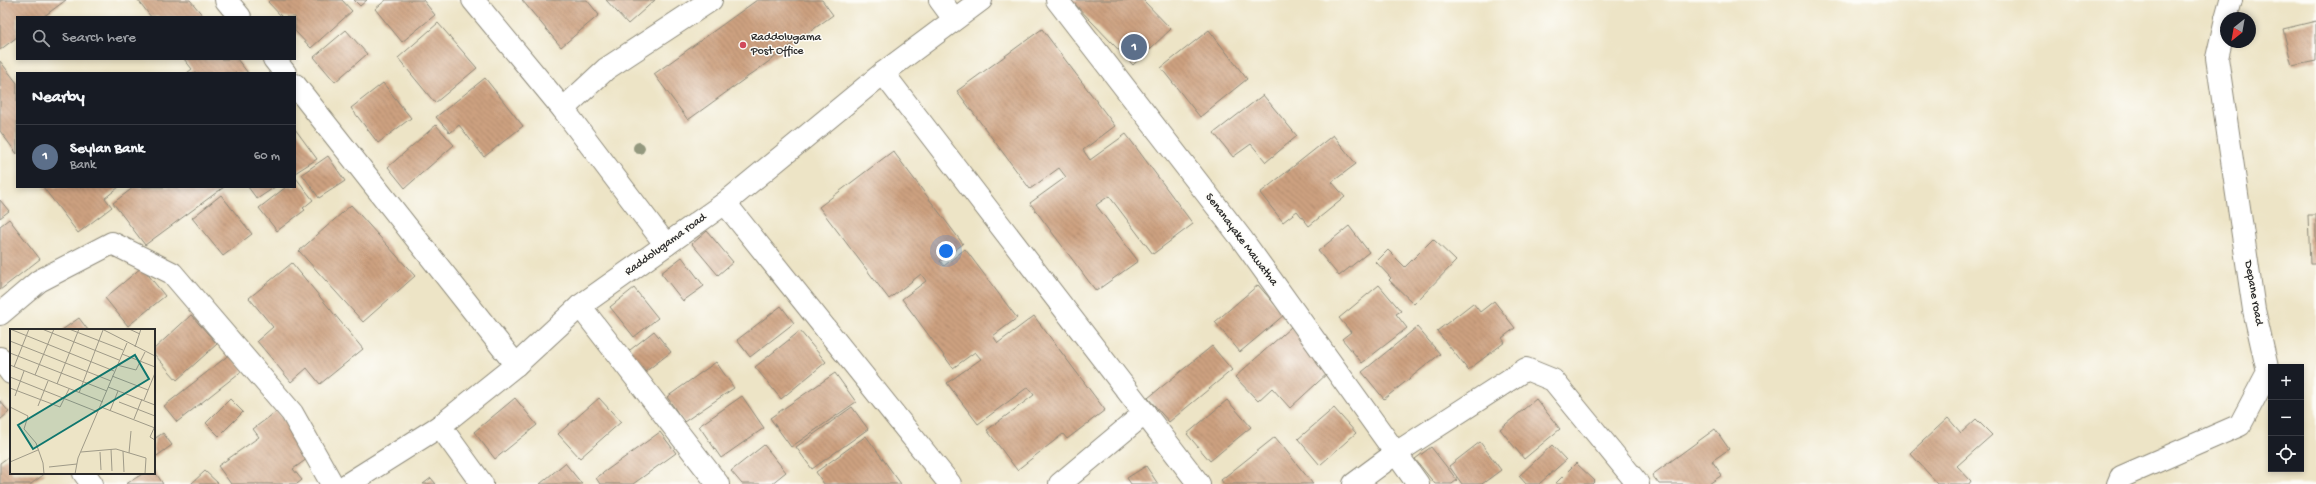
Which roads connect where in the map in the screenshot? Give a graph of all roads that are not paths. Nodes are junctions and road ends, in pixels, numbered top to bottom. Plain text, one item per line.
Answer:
1 (226, 0) edge
2 (473, 0) edge
3 (711, 0) edge
4 (940, 0) edge
5 (981, 0) edge
6 (1057, 0) edge
7 (2231, 0) edge
8 (2228, 12) edge
9 (239, 16) edge
10 (954, 19) junction
11 (2220, 45) edge
12 (275, 60) edge
13 (284, 72) edge
14 (883, 73) junction
15 (296, 86) edge
16 (563, 109) junction
17 (725, 203) junction
18 (666, 245) junction
19 (580, 306) junction
20 (0, 314) edge
21 (0, 358) edge
22 (516, 365) junction
23 (10, 372) edge
24 (1145, 413) junction
25 (440, 426) junction
26 (1396, 453) junction
27 (85, 474) edge
28 (92, 484) edge
29 (332, 484) edge
30 (348, 484) edge
31 (482, 484) edge
32 (718, 484) edge
33 (950, 484) edge
34 (1060, 484) edge
35 (1199, 484) edge
36 (1354, 484) edge
37 (1418, 484) edge
38 (1638, 484) edge
39 (2118, 484) edge

1 - 9 street
2 - 16 street
3 - 16 street
4 - 10 street
5 - 10 street, Raddolugama road
6 - 26 street, Senanayake Mawatha
7 - 8 street, Depane road
10 - 14 street, Raddolugama road
11 - 39 street, Depane road
12 - 13 street
14 - 17 street, Raddolugama road
14 - 24 street
15 - 22 street
16 - 18 street
17 - 18 street, Raddolugama road
17 - 33 street
18 - 19 street, Raddolugama road
19 - 22 street, Raddolugama road
19 - 32 street
20 - 29 street
21 - 23 street
22 - 25 street, Raddolugama road
24 - 34 street
24 - 35 street
25 - 30 street, Raddolugama road
25 - 31 street
26 - 36 street
26 - 37 street, Senanayake Mawatha
26 - 38 street
27 - 28 street

